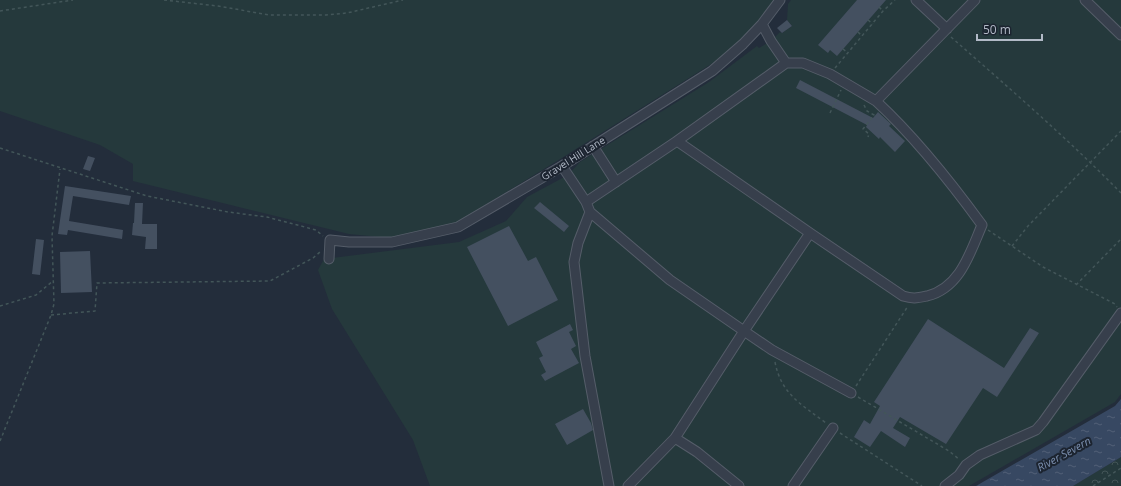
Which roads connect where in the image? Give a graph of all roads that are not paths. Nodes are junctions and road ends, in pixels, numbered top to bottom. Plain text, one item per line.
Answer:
1 (780, 0) edge
2 (916, 0) edge
3 (975, 0) edge
4 (1085, 0) edge
5 (762, 24) junction
6 (945, 30) junction
7 (1121, 35) edge
8 (786, 63) junction
9 (873, 99) junction
10 (677, 141) junction
11 (593, 146) junction
12 (562, 166) junction
13 (616, 182) junction
14 (586, 202) junction
15 (590, 212) junction
16 (810, 233) junction
17 (328, 259) dead end
18 (1119, 310) edge
19 (744, 331) junction
20 (851, 393) road end
21 (833, 428) dead end
22 (675, 438) junction
23 (610, 486) edge
24 (628, 486) edge
25 (739, 486) edge
26 (793, 486) edge
27 (945, 486) edge

1 - 5 street, Gravel Hill Lane
2 - 6 street
3 - 6 street
4 - 7 street
5 - 8 street
5 - 11 street, Gravel Hill Lane
6 - 9 street
8 - 9 street
8 - 10 street
9 - 16 street
10 - 13 street
10 - 16 street
11 - 12 street, Gravel Hill Lane
11 - 13 street
12 - 14 street
12 - 17 street, Gravel Hill Lane
13 - 14 street
14 - 15 street
15 - 19 street
15 - 23 street
16 - 19 street
18 - 27 street
19 - 20 street
19 - 22 street
21 - 26 street
22 - 24 street
22 - 25 street

